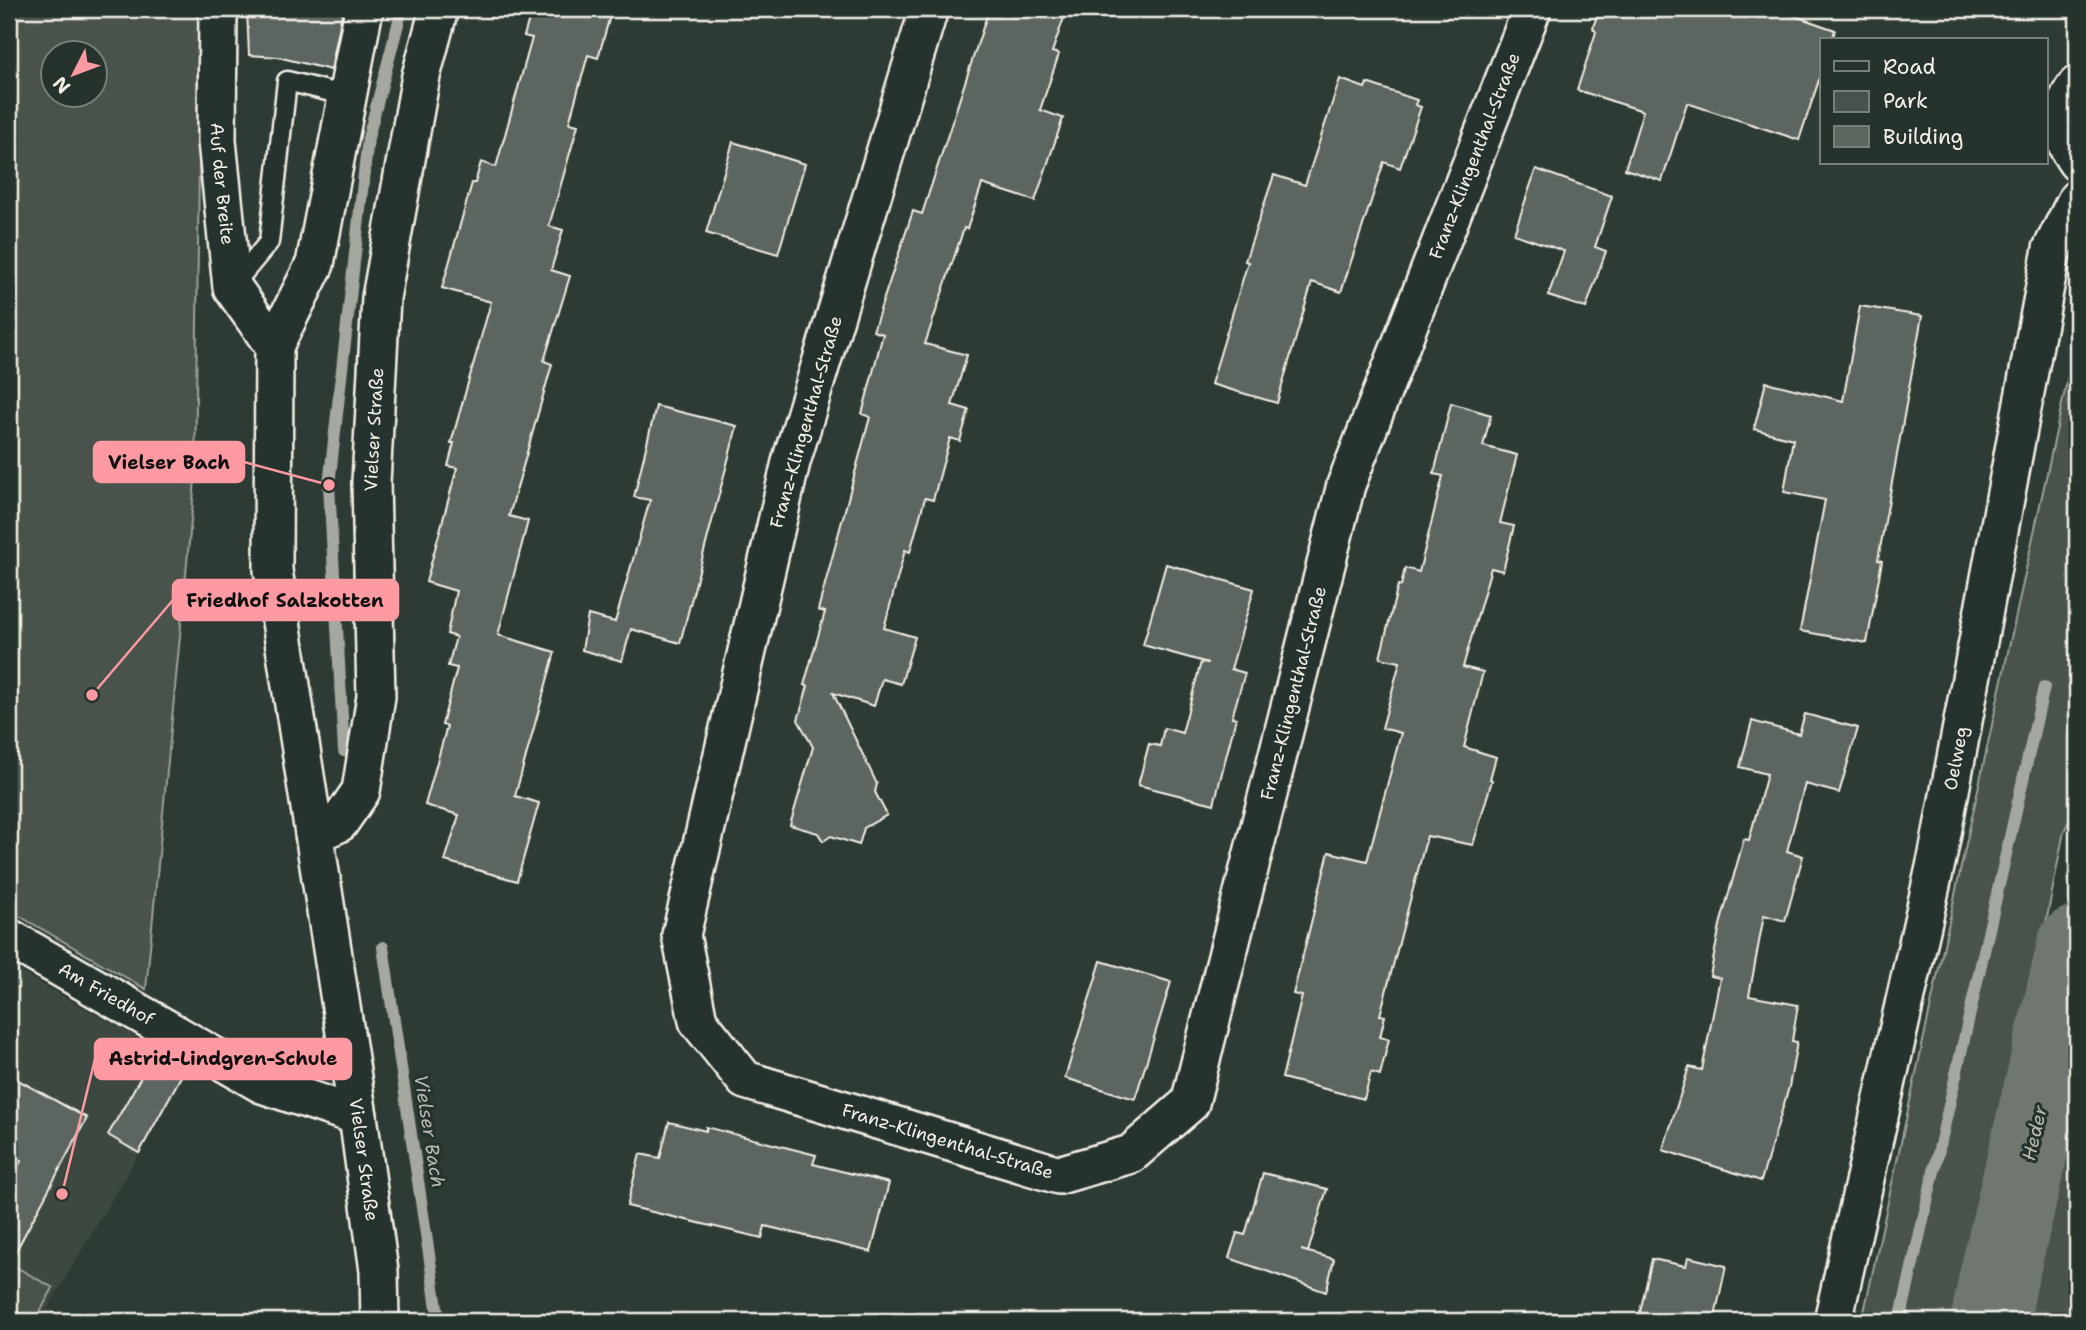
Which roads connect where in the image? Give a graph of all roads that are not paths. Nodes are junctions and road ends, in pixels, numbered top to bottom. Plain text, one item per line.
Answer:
1 (218, 9) edge
2 (364, 9) edge
3 (439, 9) edge
4 (929, 9) edge
5 (1532, 9) edge
6 (2077, 85) edge
7 (347, 96) junction
8 (2077, 162) edge
9 (2077, 199) edge
10 (232, 287) junction
11 (275, 346) junction
12 (314, 834) junction
13 (9, 938) edge
14 (358, 1116) junction
15 (380, 1321) edge
16 (1833, 1321) edge

1 - 10 street, Auf der Breite
2 - 7 street, Vielser Straße
3 - 12 street, Vielser Straße
4 - 5 street, Franz-Klingenthal-Straße
6 - 8 street
7 - 10 lane
7 - 11 street, Vielser Straße
9 - 16 street, Oelweg
10 - 11 street
11 - 12 street, Vielser Straße
12 - 14 street, Vielser Straße
13 - 14 street, Am Friedhof
14 - 15 street, Vielser Straße

